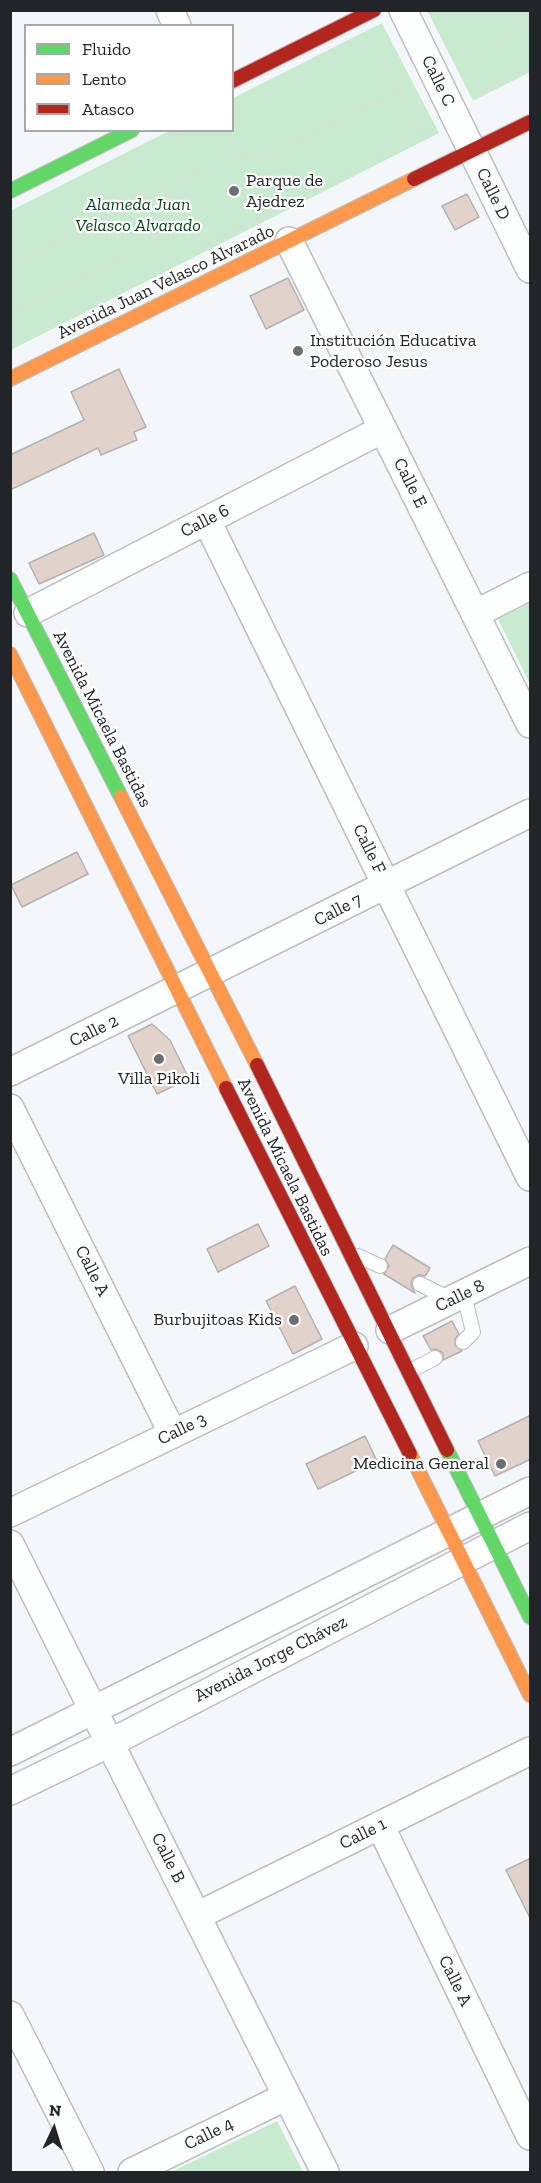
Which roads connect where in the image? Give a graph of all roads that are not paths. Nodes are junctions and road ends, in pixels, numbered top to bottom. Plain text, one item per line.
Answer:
1 (170, 10) edge
2 (403, 10) edge
3 (368, 14) edge
4 (176, 24) edge
5 (234, 80) edge
6 (531, 122) edge
7 (128, 132) edge
8 (472, 151) junction
9 (10, 191) edge
10 (289, 241) junction
11 (531, 269) edge
12 (10, 379) edge
13 (383, 429) junction
14 (207, 520) junction
15 (10, 579) edge
16 (531, 586) edge
17 (28, 613) junction
18 (475, 614) junction
19 (10, 654) edge
20 (531, 724) edge
21 (531, 813) edge
22 (387, 885) junction
23 (211, 973) junction
24 (177, 990) junction
25 (10, 1072) edge
26 (10, 1108) edge
27 (531, 1177) edge
28 (351, 1252) junction
29 (531, 1261) edge
30 (380, 1266) dead end
31 (420, 1284) dead end
32 (458, 1297) junction
33 (390, 1330) junction
34 (463, 1342) dead end
35 (354, 1346) junction
36 (435, 1358) dead end
37 (410, 1371) junction
38 (173, 1434) junction
39 (531, 1491) edge
40 (10, 1513) edge
41 (482, 1515) junction
42 (531, 1526) edge
43 (450, 1531) junction
44 (495, 1544) junction
45 (10, 1545) edge
46 (463, 1559) junction
47 (531, 1617) edge
48 (531, 1695) edge
49 (93, 1710) junction
50 (110, 1743) junction
51 (10, 1752) edge
52 (531, 1752) edge
53 (10, 1791) edge
54 (380, 1825) junction
55 (197, 1916) junction
56 (10, 2015) edge
57 (287, 2096) junction
58 (531, 2136) edge
59 (90, 2172) edge
60 (132, 2172) edge
61 (325, 2172) edge

1 - 4 street
2 - 8 street, Calle C
3 - 5 street
6 - 8 street, Avenida Juan Velasco Alvarado
7 - 9 street
8 - 10 street, Avenida Juan Velasco Alvarado
8 - 11 street, Calle D
10 - 12 street, Avenida Juan Velasco Alvarado
10 - 13 street, Calle E
13 - 14 street, Calle 6
13 - 18 street, Calle E
14 - 17 street, Calle 6
14 - 22 street, Calle F
15 - 17 street, Avenida Micaela Bastidas
16 - 18 street
17 - 23 street, Avenida Micaela Bastidas
18 - 20 street, Calle E
19 - 24 street, Avenida Micaela Bastidas
21 - 22 street, Calle 7
22 - 23 street, Calle 7
22 - 27 street, Calle F
23 - 24 street, Calle 7
23 - 28 street, Avenida Micaela Bastidas
24 - 25 street, Calle 2
24 - 35 street, Avenida Micaela Bastidas
26 - 38 street, Calle A
28 - 30 lane
28 - 33 street, Avenida Micaela Bastidas
29 - 32 street, Calle 8
31 - 32 lane
32 - 33 street, Calle 8
32 - 34 lane
33 - 37 street, Avenida Micaela Bastidas
35 - 38 street, Calle 3
35 - 43 street, Avenida Micaela Bastidas
36 - 37 lane
37 - 41 street, Avenida Micaela Bastidas
38 - 40 street, Calle 3
39 - 41 street, Avenida Jorge Chávez
41 - 43 street, Avenida Jorge Chávez
41 - 44 street, Avenida Micaela Bastidas
42 - 44 street, Avenida Jorge Chávez
43 - 46 street, Avenida Micaela Bastidas
43 - 49 street, Avenida Jorge Chávez
44 - 46 street, Avenida Jorge Chávez
44 - 47 street, Avenida Micaela Bastidas
45 - 49 street, Calle B
46 - 48 street, Avenida Micaela Bastidas
46 - 50 street, Avenida Jorge Chávez
49 - 50 street, Calle B
49 - 51 street, Avenida Jorge Chávez
50 - 53 street, Avenida Jorge Chávez
50 - 55 street, Calle B
52 - 54 street, Calle 1
54 - 55 street, Calle 1
54 - 58 street, Calle A
55 - 57 street, Calle B
56 - 59 street
57 - 60 street, Calle 4
57 - 61 street, Calle B

